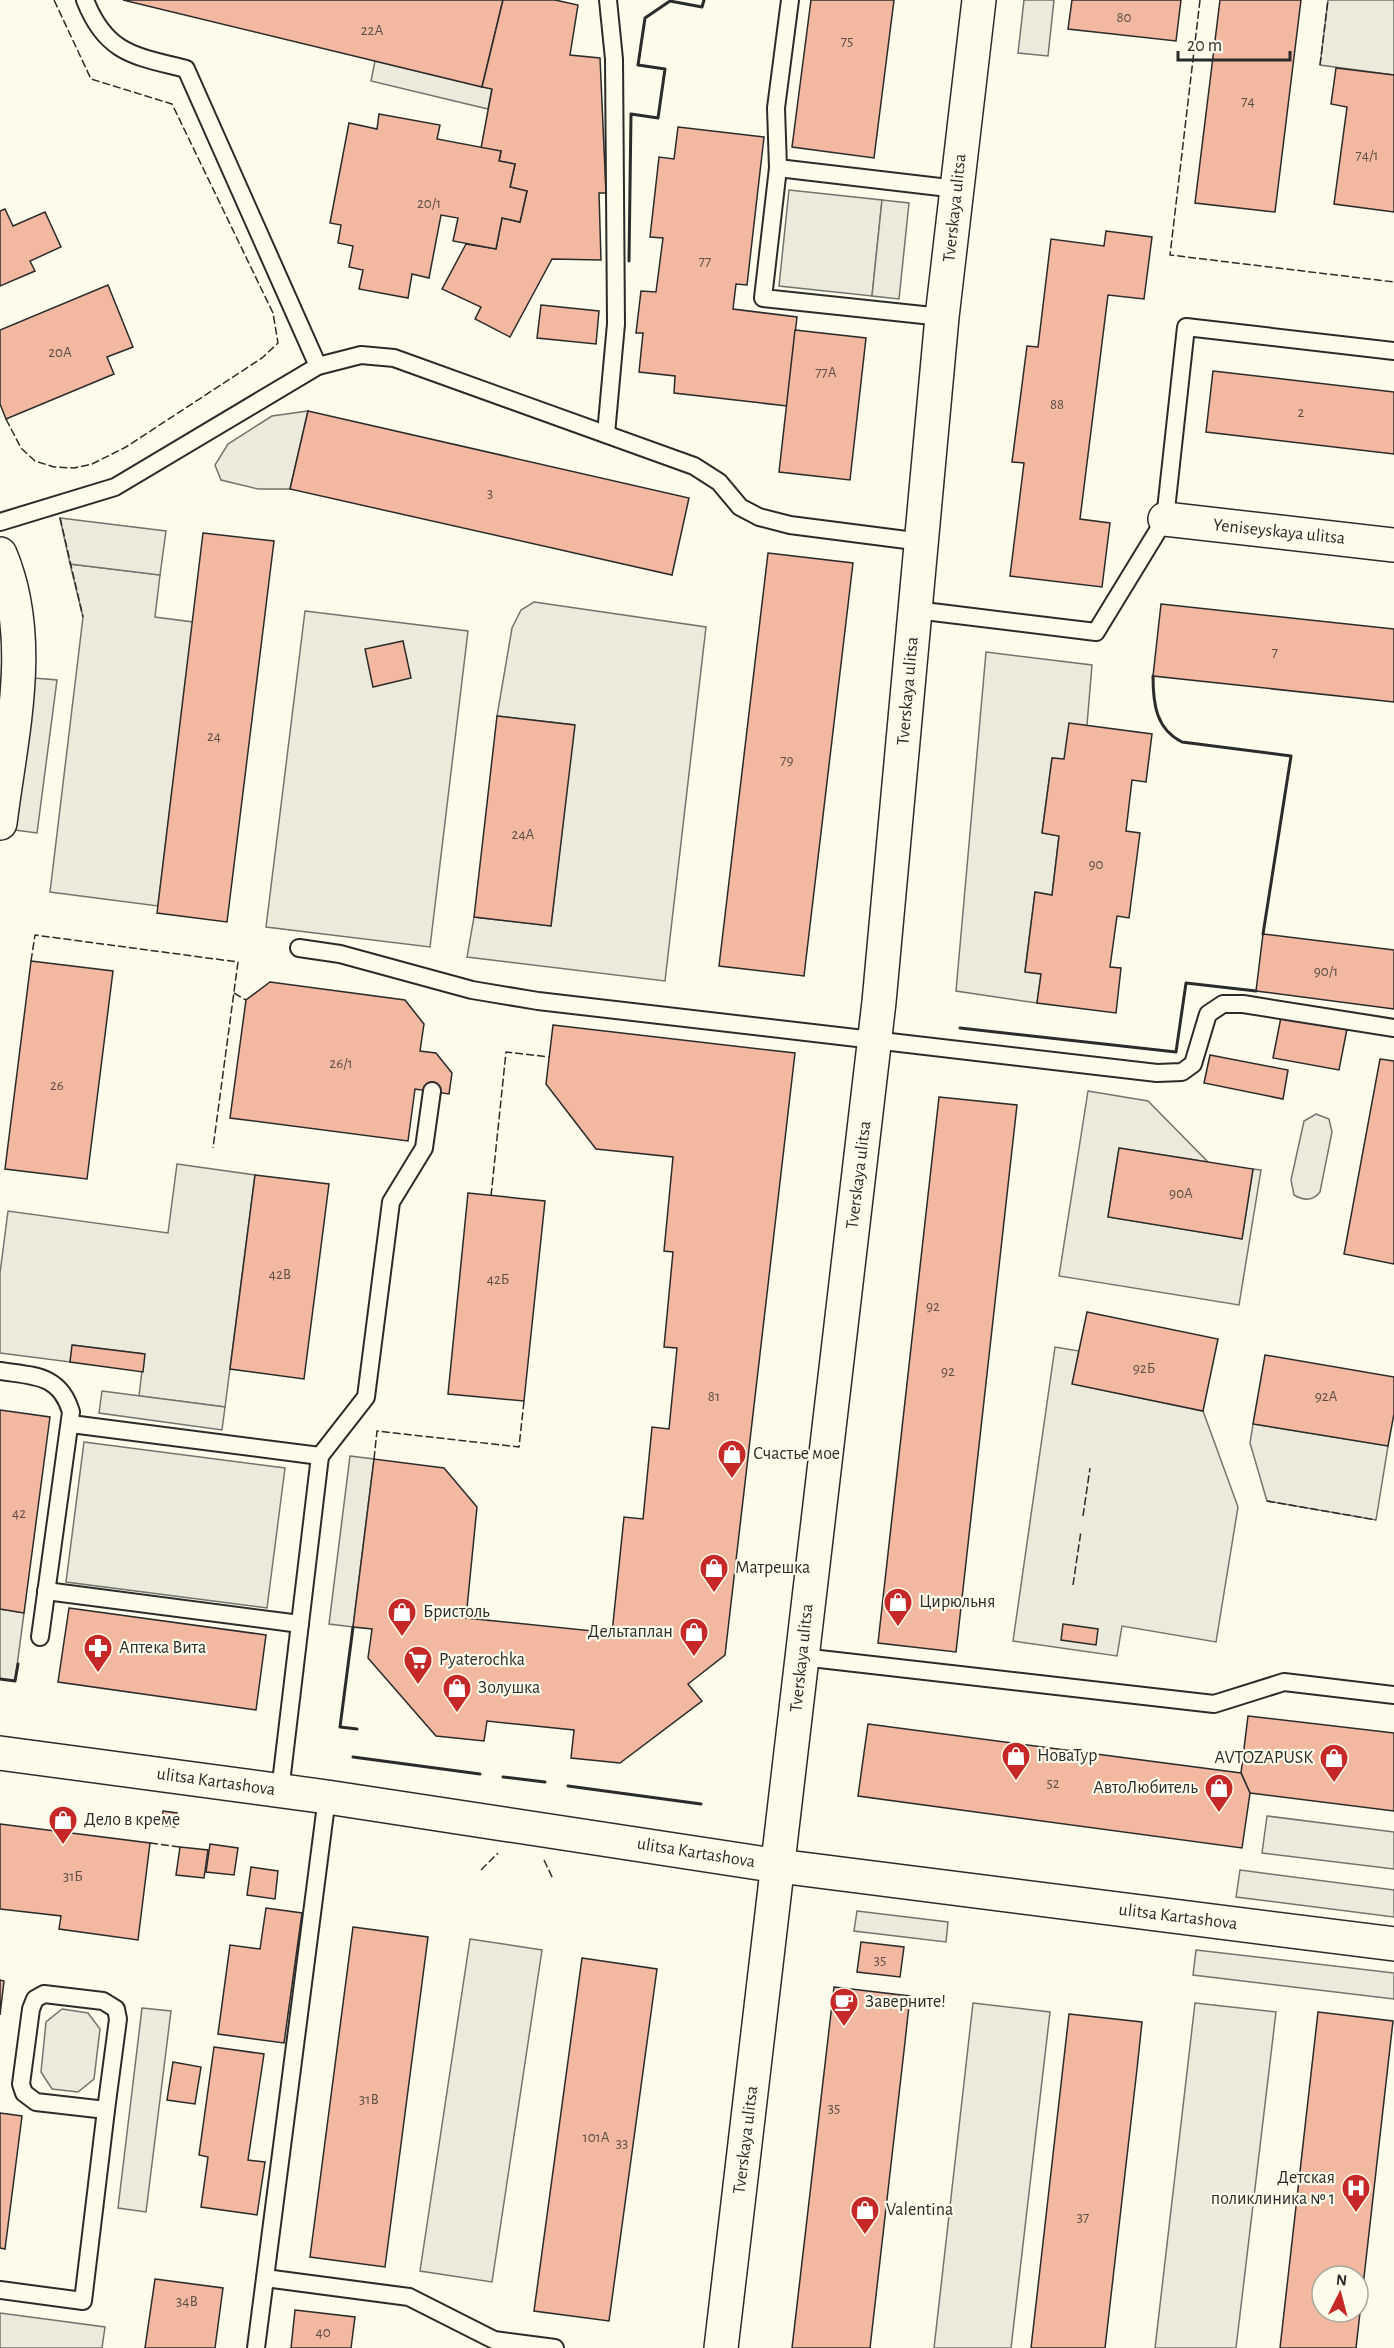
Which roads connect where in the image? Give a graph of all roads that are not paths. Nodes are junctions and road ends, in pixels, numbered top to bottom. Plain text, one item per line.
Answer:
1 (85, 0) edge
2 (608, 0) edge
3 (790, 0) edge
4 (978, 0) edge
5 (778, 168) junction
6 (957, 189) junction
7 (942, 317) junction
8 (1394, 351) edge
9 (318, 366) junction
10 (606, 434) junction
11 (1165, 519) junction
12 (0, 522) edge
13 (922, 542) junction
14 (1394, 545) edge
15 (0, 555) edge
16 (915, 610) junction
17 (0, 823) edge
18 (298, 948) dead end
19 (1394, 1028) edge
20 (875, 1041) junction
21 (432, 1091) dead end
22 (0, 1371) edge
23 (71, 1424) junction
24 (320, 1456) junction
25 (46, 1591) junction
26 (300, 1624) junction
27 (40, 1637) dead end
28 (802, 1657) junction
29 (1394, 1695) edge
30 (0, 1753) edge
31 (280, 1791) junction
32 (327, 1797) junction
33 (779, 1866) junction
34 (1394, 1944) edge
35 (106, 2110) junction
36 (265, 2278) junction
37 (0, 2290) edge
38 (493, 2344) edge
39 (256, 2348) edge
40 (555, 2348) edge
41 (721, 2348) edge

1 - 9 lane
2 - 10 lane
3 - 5 lane
4 - 6 street, Tverskaya ulitsa
5 - 6 lane
5 - 7 lane
6 - 7 street, Tverskaya ulitsa
7 - 13 street, Tverskaya ulitsa
8 - 11 lane
9 - 10 lane
9 - 12 lane
10 - 13 lane
11 - 14 street, Yeniseyskaya ulitsa
11 - 16 lane
13 - 16 street, Tverskaya ulitsa
15 - 17 street
16 - 20 street, Tverskaya ulitsa
18 - 20 lane
19 - 20 lane
20 - 28 street, Tverskaya ulitsa
21 - 24 lane
22 - 23 lane
23 - 24 lane
23 - 25 lane
24 - 26 lane
25 - 26 lane
25 - 27 lane
26 - 31 lane
28 - 29 lane
28 - 33 street, Tverskaya ulitsa
30 - 31 street, ulitsa Kartashova
31 - 32 street, ulitsa Kartashova
32 - 33 street, ulitsa Kartashova
32 - 36 lane
33 - 34 street, ulitsa Kartashova
33 - 41 street, Tverskaya ulitsa
35 - 35 lane
35 - 37 lane
36 - 38 lane
36 - 39 lane
38 - 40 lane

